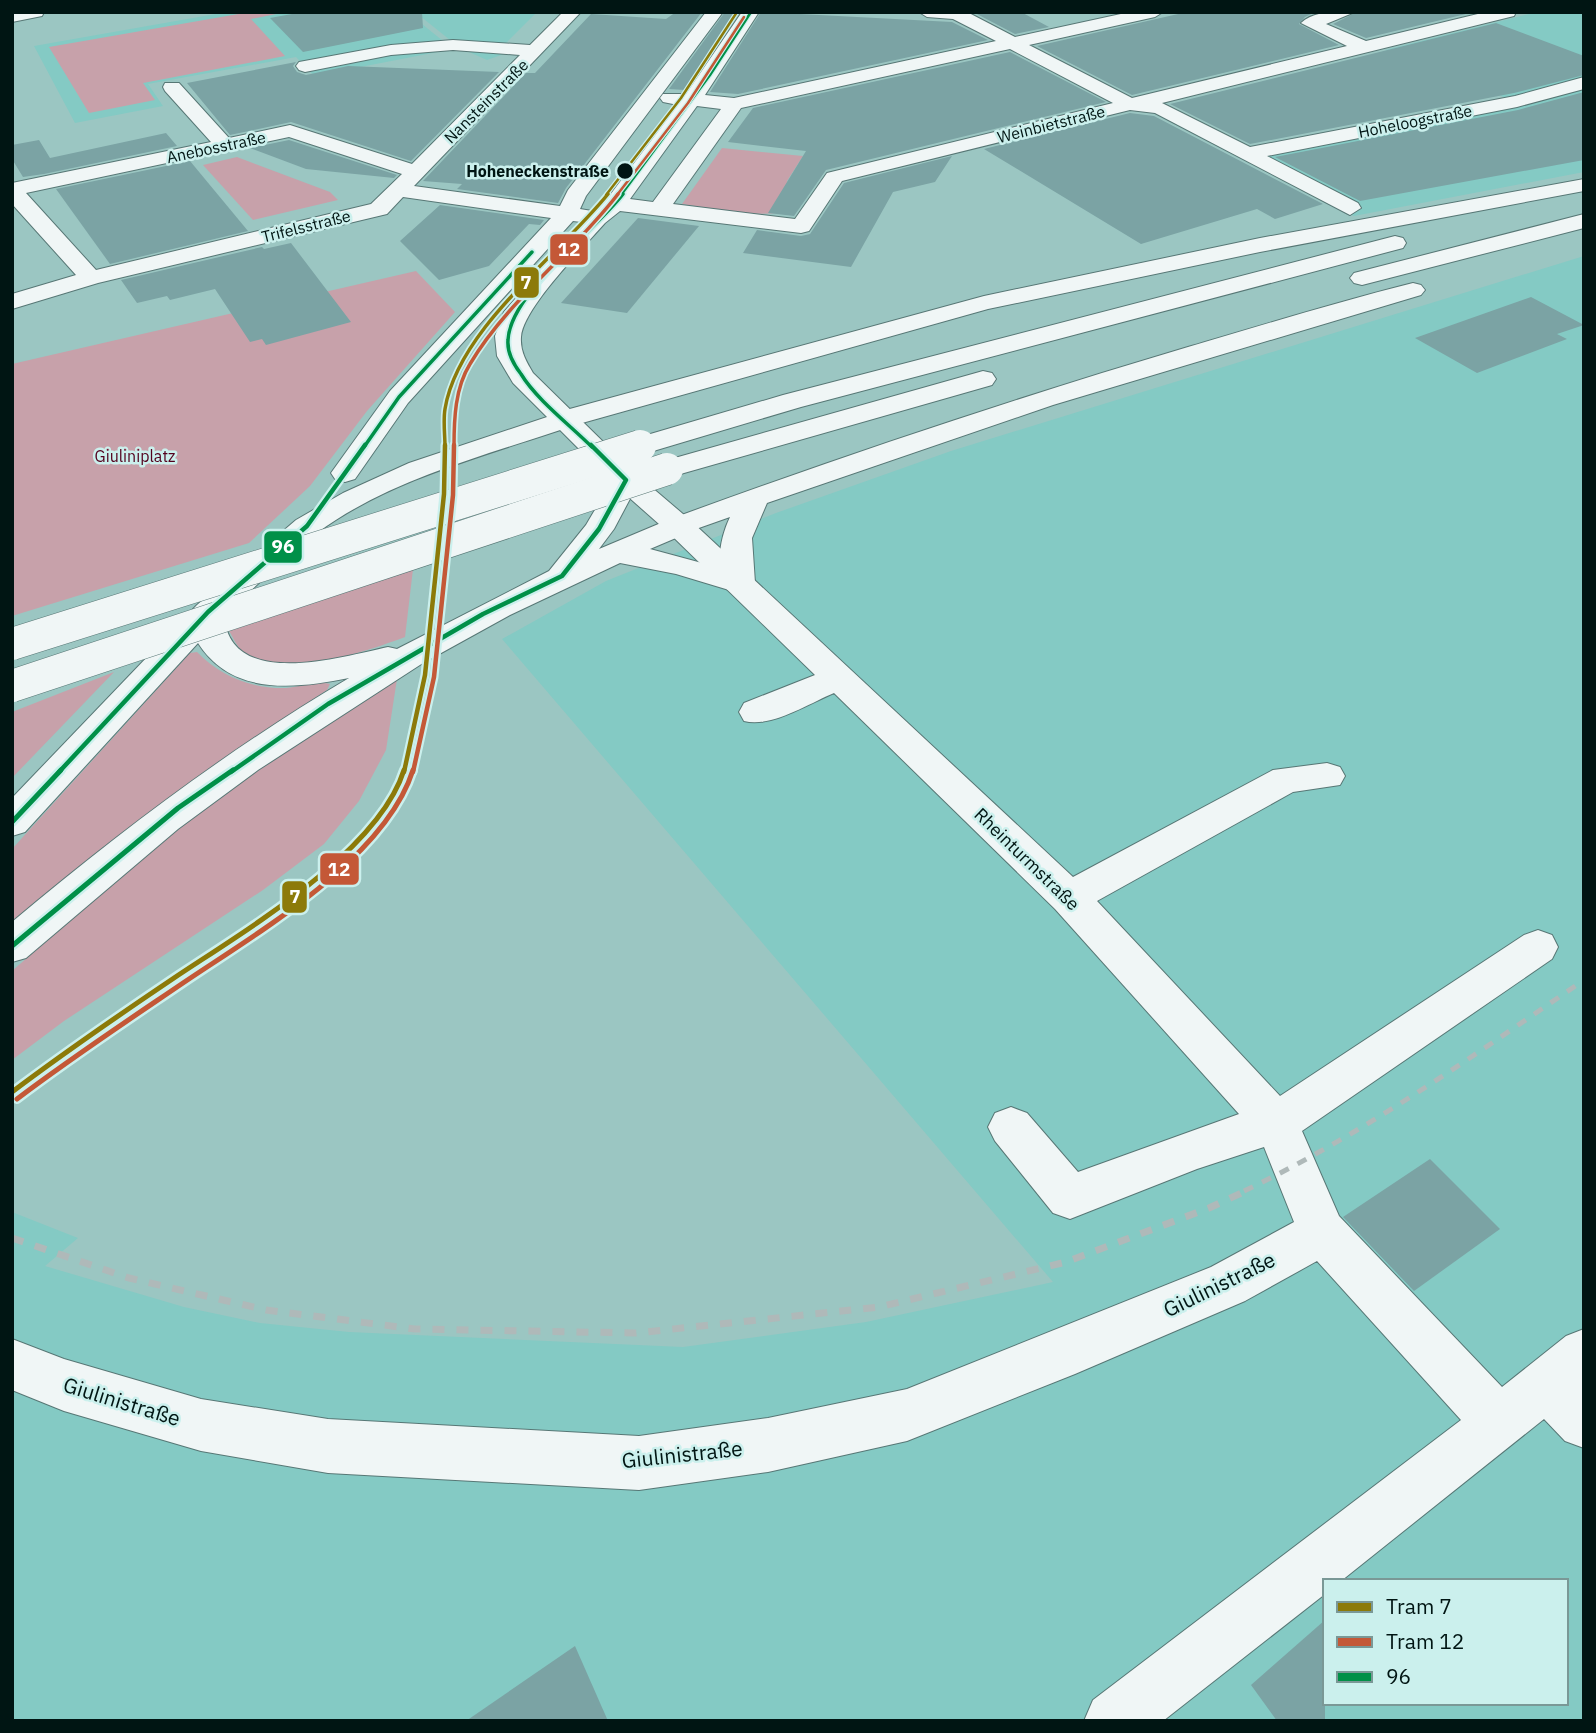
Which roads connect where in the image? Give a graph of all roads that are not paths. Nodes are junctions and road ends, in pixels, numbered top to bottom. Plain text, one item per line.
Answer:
1 (37, 12) edge
2 (573, 12) edge
3 (715, 12) edge
4 (751, 12) edge
5 (927, 12) edge
6 (1155, 12) edge
7 (1347, 12) edge
8 (1432, 12) edge
9 (1508, 12) edge
10 (957, 13) edge
11 (12, 18) edge
12 (1461, 23) junction
13 (1008, 43) junction
14 (1364, 47) junction
15 (536, 51) junction
16 (305, 66) dead end
17 (1584, 83) edge
18 (172, 87) dead end
19 (654, 96) junction
20 (692, 99) junction
21 (734, 104) junction
22 (1131, 105) junction
23 (225, 145) junction
24 (1246, 154) junction
25 (417, 172) junction
26 (1584, 185) edge
27 (399, 190) junction
28 (12, 191) edge
29 (1584, 195) edge
30 (1350, 208) dead end
31 (659, 209) junction
32 (606, 211) junction
33 (567, 214) junction
34 (1584, 220) edge
35 (1584, 238) edge
36 (91, 278) junction
37 (1343, 282) dead end
38 (12, 302) edge
39 (1007, 372) dead end
40 (565, 419) junction
41 (626, 480) junction
42 (756, 496) junction
43 (307, 526) junction
44 (679, 526) junction
45 (614, 552) junction
46 (562, 576) junction
47 (739, 583) junction
48 (208, 612) junction
49 (12, 644) edge
50 (410, 654) junction
51 (839, 678) junction
52 (12, 686) edge
53 (756, 712) dead end
54 (1327, 776) dead end
55 (12, 822) edge
56 (1069, 898) junction
57 (12, 946) edge
58 (1538, 947) dead end
59 (1276, 1123) junction
60 (1012, 1127) dead end
61 (1322, 1232) junction
62 (12, 1364) edge
63 (1565, 1368) edge
64 (1584, 1422) edge
65 (1500, 1423) junction
66 (1114, 1721) edge

1 - 11 main road
2 - 15 main road, Nansteinstraße
3 - 19 main road
4 - 20 main road, Rheinturmstraße
5 - 10 main road
6 - 13 main road
7 - 14 main road
8 - 12 main road
9 - 12 main road, Weinbietstraße
10 - 13 main road
12 - 14 main road, Weinbietstraße
13 - 21 main road
13 - 22 main road
14 - 22 main road, Weinbietstraße
15 - 16 main road
15 - 25 main road, Nansteinstraße
17 - 24 main road, Hoheloogstraße
18 - 23 main road
19 - 20 main road
19 - 33 main road
20 - 21 main road
20 - 32 main road, Rheinturmstraße
21 - 31 main road
22 - 24 main road
22 - 31 main road, Weinbietstraße
23 - 25 main road, Anebosstraße
23 - 28 main road, Anebosstraße
24 - 30 main road
25 - 27 main road, Nansteinstraße
26 - 40 main road
27 - 33 main road
27 - 36 main road, Trifelsstraße
28 - 36 main road
29 - 49 main road, bridge
31 - 32 main road, Weinbietstraße
32 - 33 main road
32 - 40 main road, Rheinturmstraße
33 - 43 main road
34 - 37 main road
35 - 42 main road
36 - 38 main road, Trifelsstraße
39 - 52 main road, bridge
40 - 41 main road, Rheinturmstraße
40 - 43 main road
41 - 44 main road, Rheinturmstraße
41 - 46 main road
42 - 44 main road
42 - 47 main road
43 - 48 main road
44 - 45 main road
44 - 47 main road, Rheinturmstraße
45 - 46 main road
45 - 47 main road
46 - 50 main road
47 - 51 main road, Rheinturmstraße
48 - 50 main road
48 - 55 main road
50 - 57 main road
51 - 53 main road
51 - 56 main road, Rheinturmstraße
54 - 56 main road
56 - 59 main road, Rheinturmstraße
58 - 59 main road
59 - 60 main road
59 - 61 main road, Rheinturmstraße
61 - 62 main road, Giulinistraße
61 - 65 main road
63 - 64 main road
63 - 65 main road
65 - 66 main road

